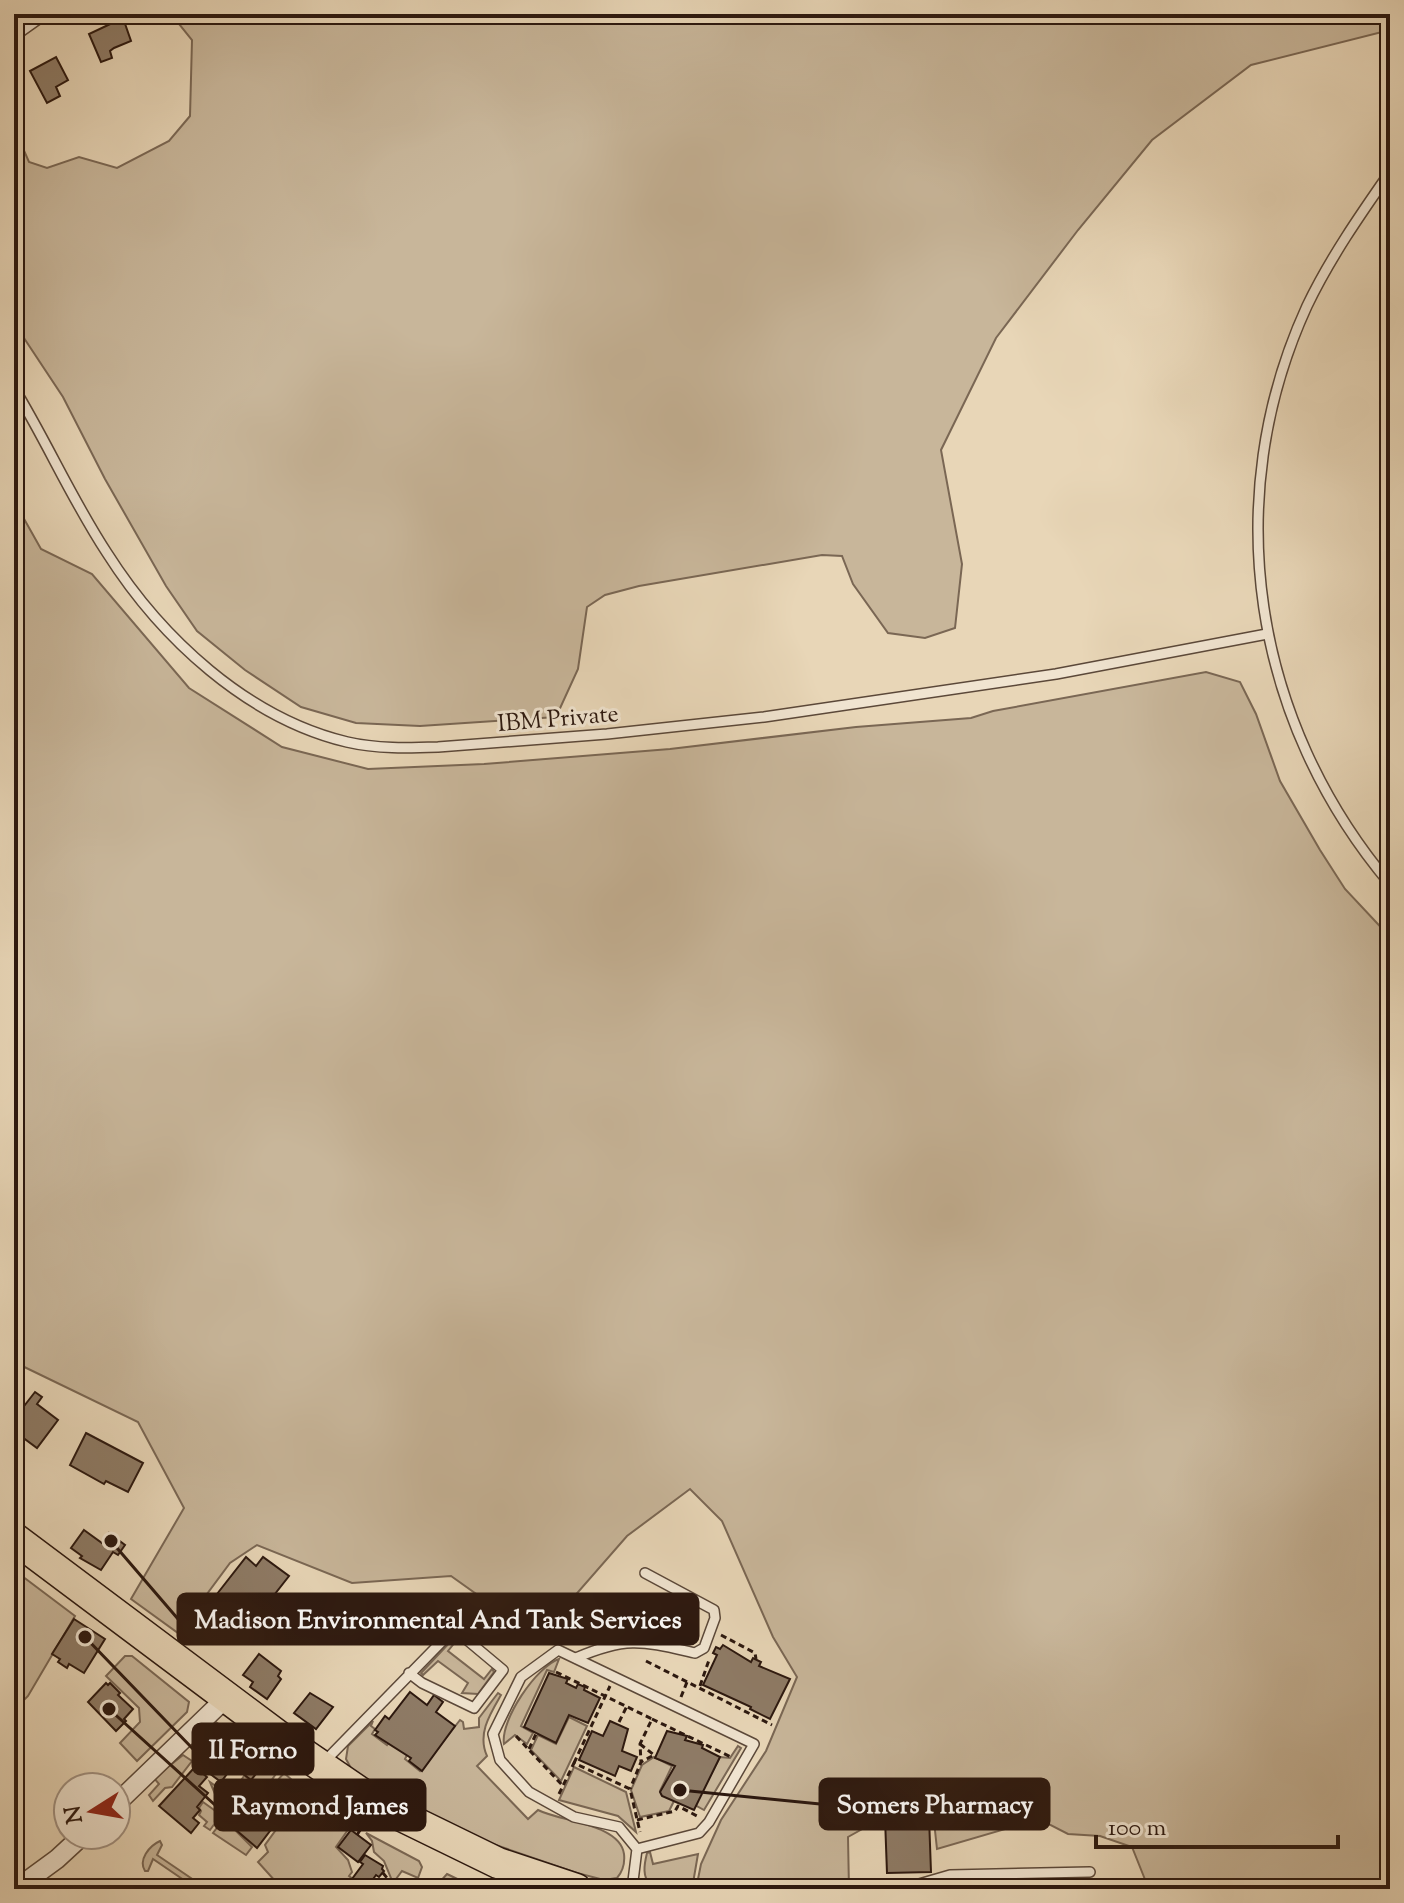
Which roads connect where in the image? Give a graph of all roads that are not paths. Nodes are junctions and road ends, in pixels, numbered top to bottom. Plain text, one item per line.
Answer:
1 (1390, 172) edge
2 (14, 388) edge
3 (1267, 634) junction
4 (1390, 884) edge
5 (14, 1538) edge
6 (645, 1573) dead end
7 (576, 1658) junction
8 (409, 1673) junction
9 (227, 1697) junction
10 (320, 1766) junction
11 (132, 1789) edge
12 (640, 1848) junction
13 (66, 1851) edge
14 (1090, 1872) dead end
15 (1014, 1875) junction
16 (16, 1889) edge
17 (576, 1889) edge
18 (632, 1889) edge
19 (879, 1889) edge
20 (1013, 1889) edge

1 - 3 lane
2 - 3 lane, IBM Private
3 - 4 lane
5 - 9 main road
6 - 7 lane
7 - 12 lane
7 - 12 lane
8 - 8 lane
8 - 10 lane
9 - 10 main road
9 - 11 street
10 - 17 main road
12 - 18 lane
13 - 16 street
14 - 15 lane
15 - 19 lane
15 - 20 lane

